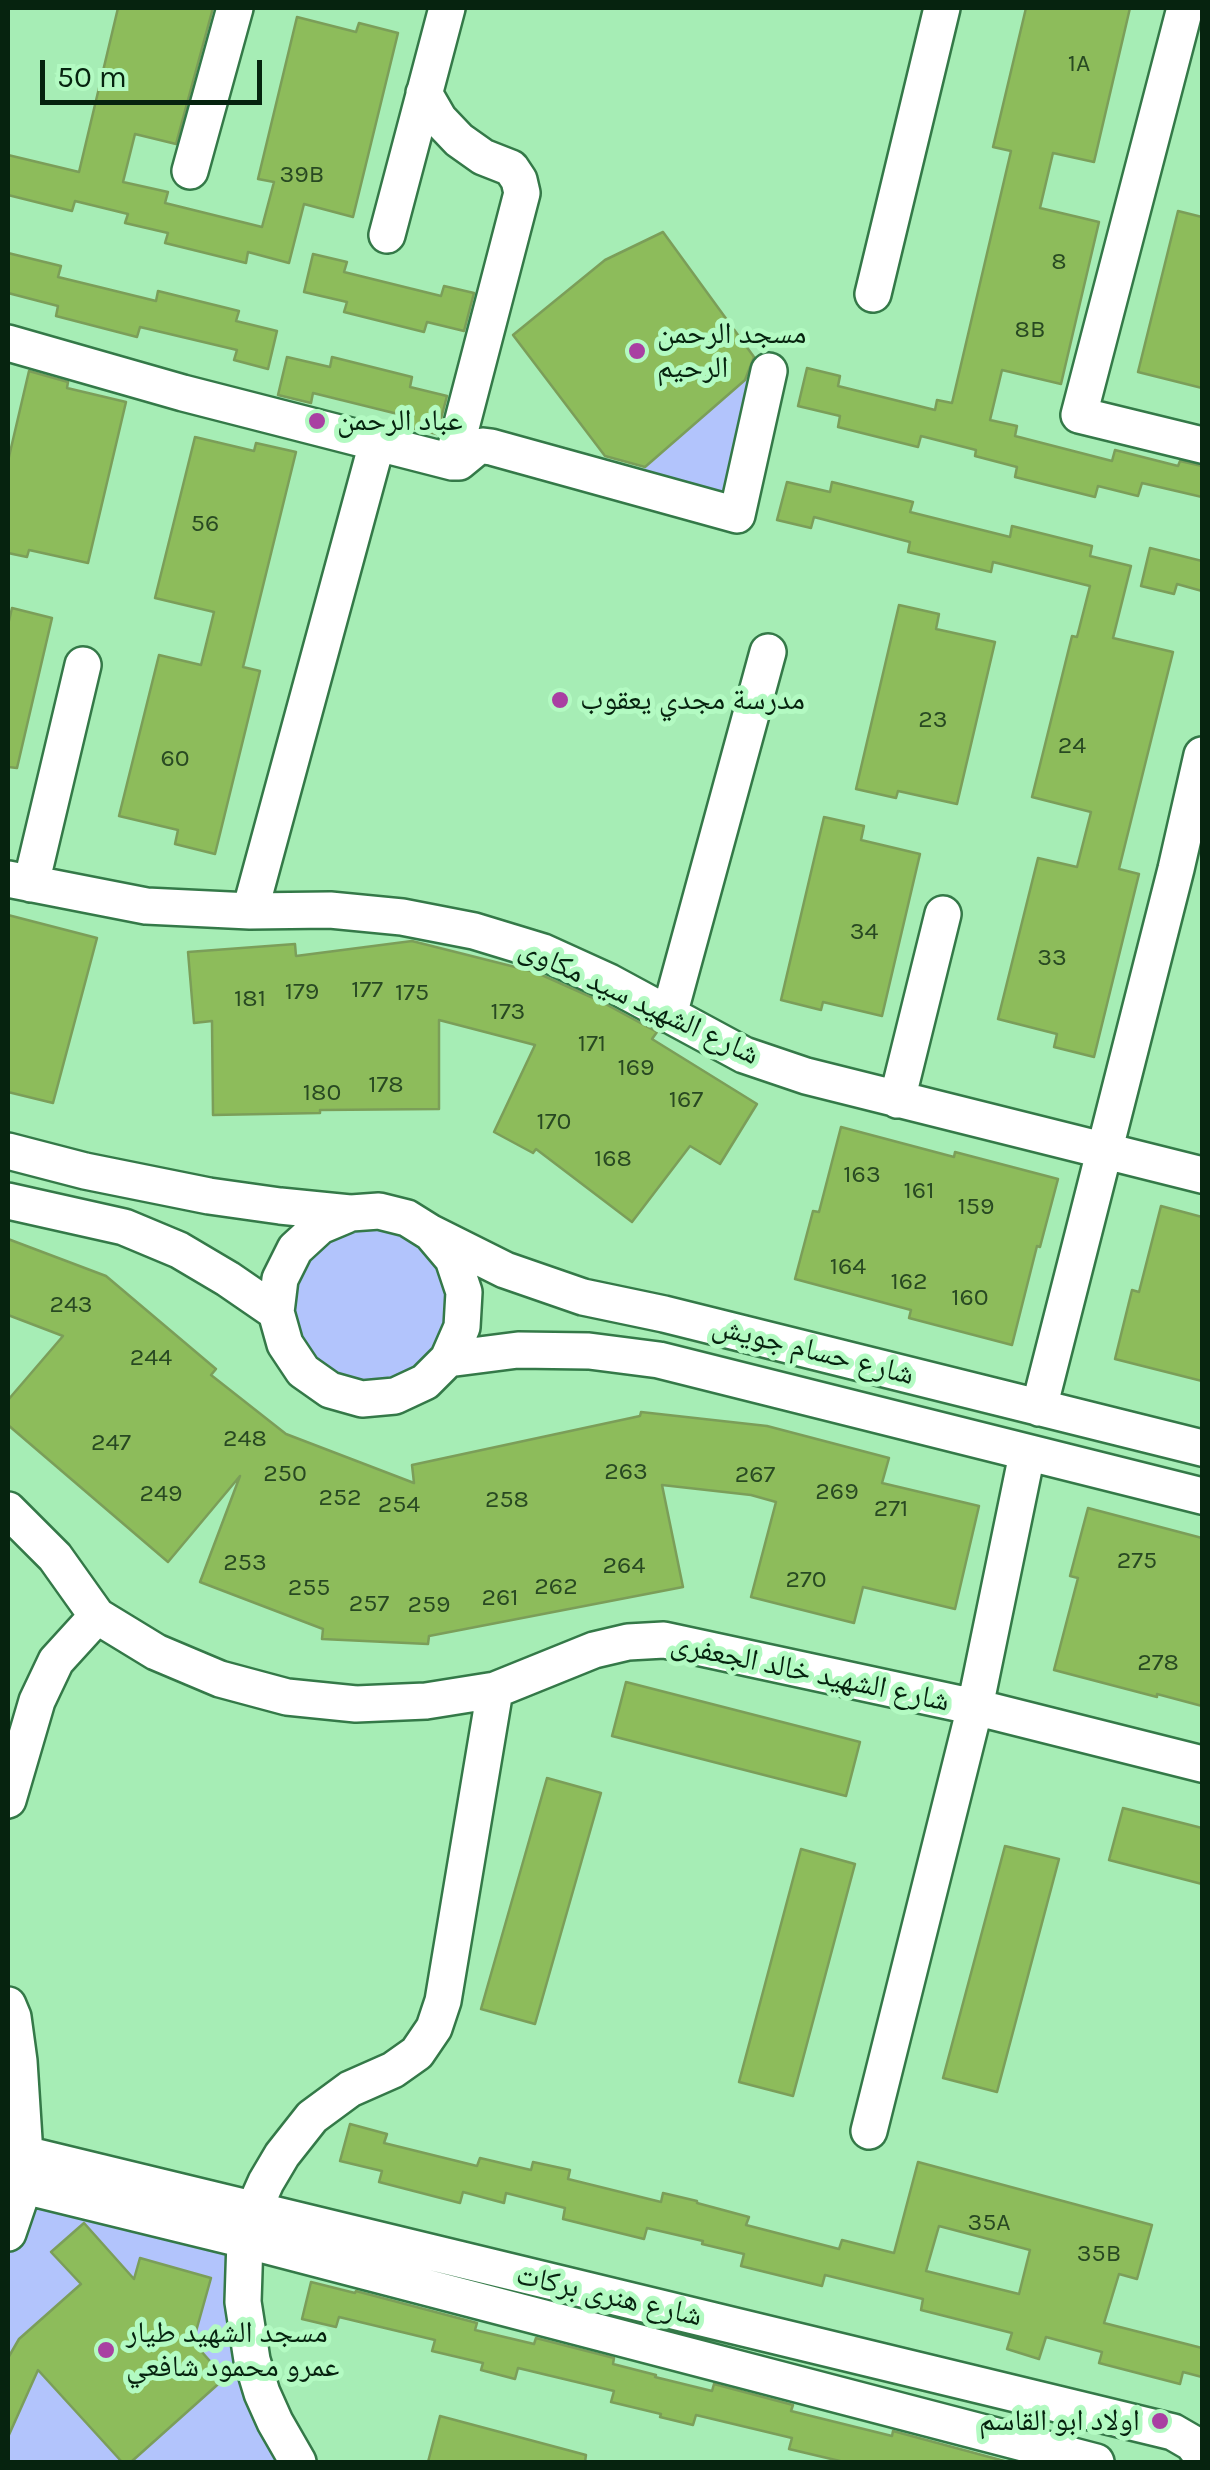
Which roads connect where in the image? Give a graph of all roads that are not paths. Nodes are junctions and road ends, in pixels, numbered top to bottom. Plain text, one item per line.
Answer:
1 (234, 8) edge
2 (447, 8) edge
3 (942, 8) edge
4 (1185, 8) edge
5 (424, 93) junction
6 (190, 171) dead end
7 (388, 235) dead end
8 (872, 294) dead end
9 (8, 343) edge
10 (769, 371) dead end
11 (377, 442) junction
12 (1202, 445) edge
13 (452, 462) junction
14 (768, 652) dead end
15 (83, 665) dead end
16 (1202, 755) edge
17 (19, 882) edge
18 (250, 911) junction
19 (943, 914) dead end
20 (669, 1015) junction
21 (897, 1100) junction
22 (8, 1151) edge
23 (1104, 1152) junction
24 (1202, 1175) edge
25 (8, 1201) edge
26 (351, 1213) junction
27 (431, 1233) junction
28 (276, 1312) junction
29 (448, 1358) junction
30 (1039, 1408) junction
31 (1202, 1448) edge
32 (1027, 1454) junction
33 (1202, 1496) edge
34 (8, 1510) edge
35 (96, 1616) junction
36 (495, 1690) junction
37 (975, 1707) junction
38 (1202, 1764) edge
39 (8, 1800) edge
40 (8, 2005) edge
41 (869, 2131) dead end
42 (16, 2168) edge
43 (249, 2226) junction
44 (8, 2233) edge
45 (1202, 2456) edge
46 (298, 2462) edge
47 (1096, 2462) edge

1 - 6 street
2 - 5 street
3 - 8 street
4 - 12 street
5 - 7 street
5 - 13 street
9 - 11 street
10 - 13 street
11 - 13 street
11 - 18 street
14 - 20 street
15 - 17 street
16 - 23 street
17 - 18 street, شارع الشهيد سيد مكاوى
18 - 20 street, شارع الشهيد سيد مكاوى
19 - 21 street
20 - 21 street, شارع الشهيد سيد مكاوى
21 - 23 street, شارع الشهيد سيد مكاوى
22 - 26 street
23 - 24 street, شارع الشهيد سيد مكاوى
23 - 30 street
25 - 28 street
26 - 27 street
26 - 28 street
27 - 29 street
27 - 30 street, شارع حسام جويش
28 - 29 street
29 - 32 street, شارع حسام جويش
30 - 31 street, شارع حسام جويش
32 - 33 street, شارع حسام جويش
32 - 37 street
34 - 35 street, شارع الشهيد خالد الجعفرى
35 - 36 street, شارع الشهيد خالد الجعفرى
35 - 39 street
36 - 37 street, شارع الشهيد خالد الجعفرى
36 - 43 street
37 - 38 street, شارع الشهيد خالد الجعفرى
37 - 41 street
40 - 42 street
42 - 43 street, شارع هنرى بركات
42 - 44 street
43 - 45 street, شارع هنرى بركات
43 - 46 street
43 - 47 street, شارع هنرى بركات

